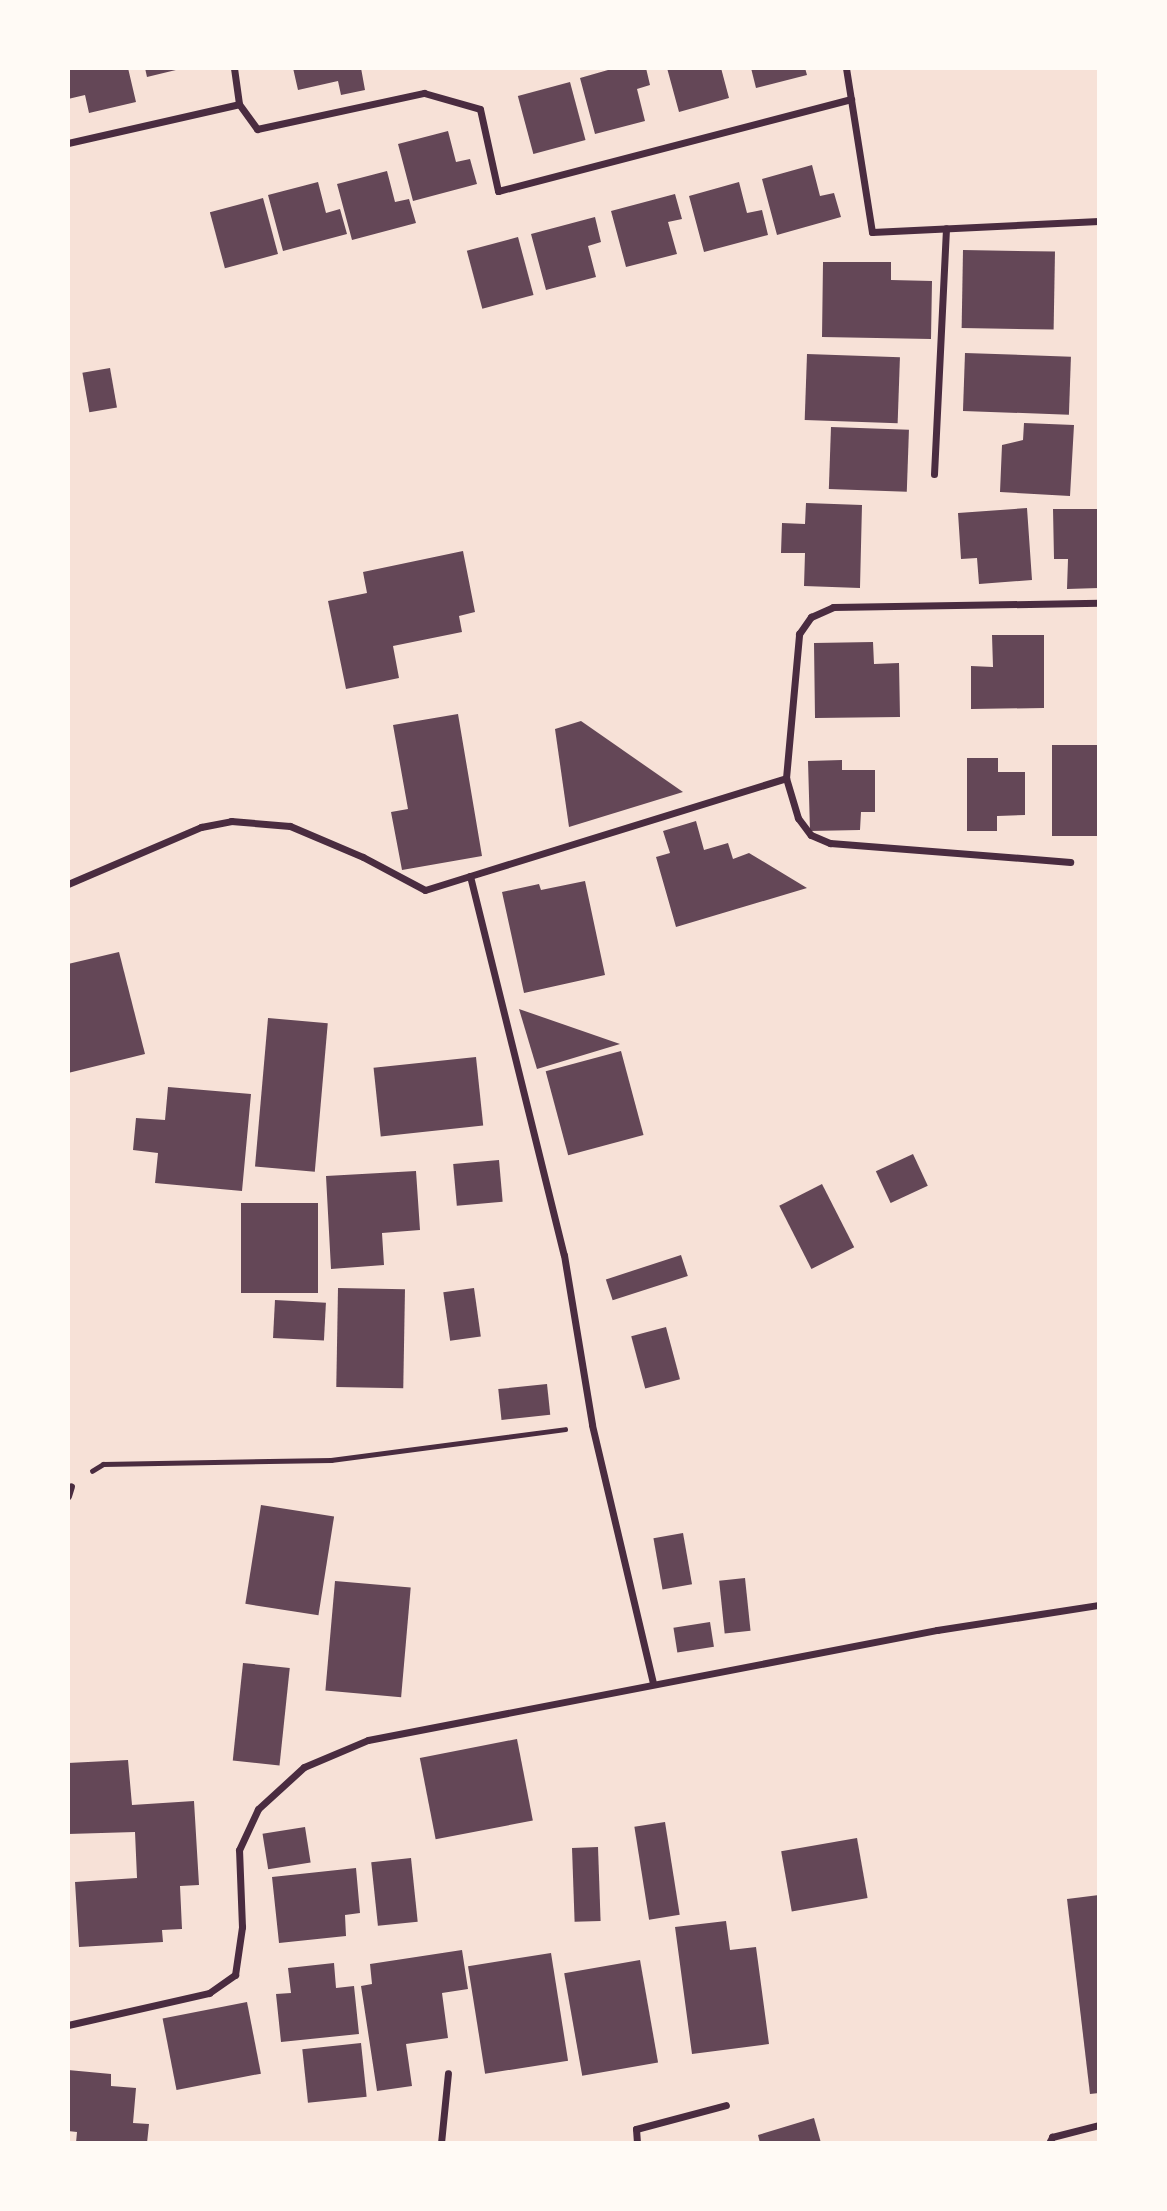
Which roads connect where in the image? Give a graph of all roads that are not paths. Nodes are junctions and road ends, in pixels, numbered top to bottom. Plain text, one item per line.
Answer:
1 (234, 68) edge
2 (846, 68) edge
3 (851, 99) junction
4 (239, 104) junction
5 (68, 143) edge
6 (1099, 221) edge
7 (946, 228) junction
8 (934, 474) dead end
9 (1099, 603) edge
10 (786, 778) junction
11 (1070, 862) dead end
12 (470, 876) junction
13 (68, 884) edge
14 (71, 1486) road end
15 (68, 1496) edge
16 (1099, 1605) edge
17 (653, 1684) junction
18 (68, 2025) edge
19 (448, 2073) dead end
20 (726, 2105) dead end
21 (1099, 2125) edge
22 (441, 2143) edge
23 (638, 2143) edge
24 (1049, 2143) edge

1 - 4 street
2 - 3 street
3 - 4 street
3 - 7 street
4 - 5 street
6 - 7 street
7 - 8 street
9 - 10 street
10 - 11 street
10 - 12 street
12 - 13 street
12 - 17 street
14 - 15 street
16 - 17 street
17 - 18 street
19 - 22 street
20 - 23 street
21 - 24 street

